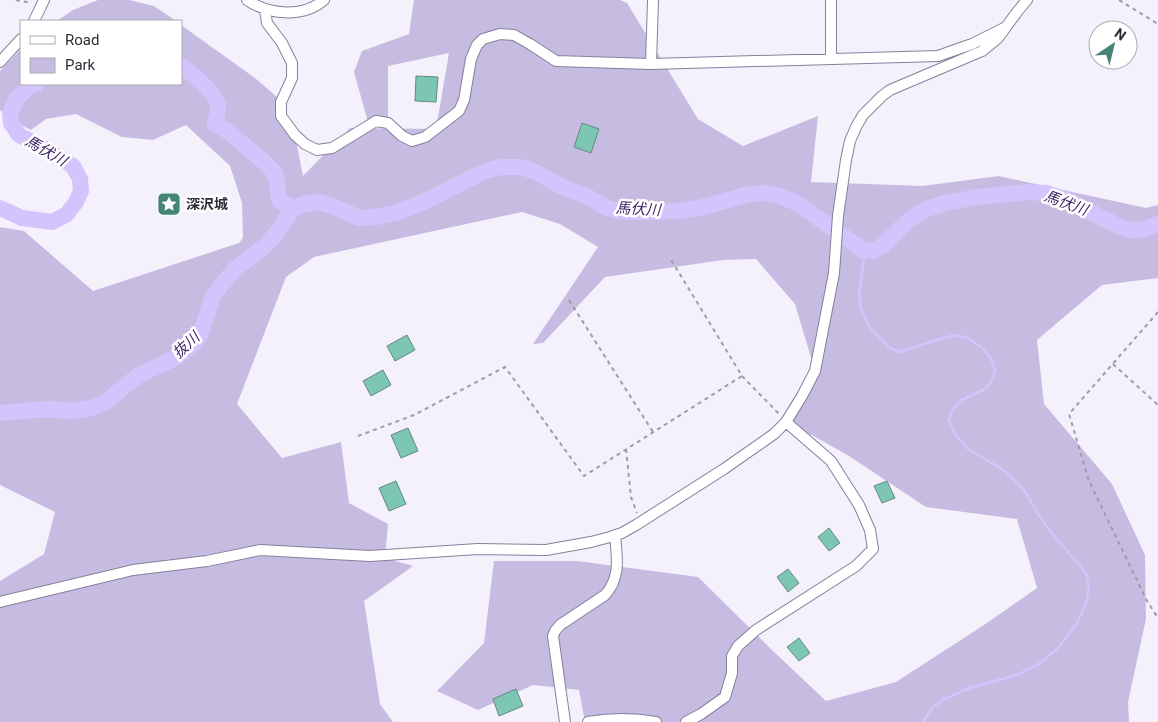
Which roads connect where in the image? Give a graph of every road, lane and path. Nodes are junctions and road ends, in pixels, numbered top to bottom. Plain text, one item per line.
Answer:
1 (16, 0) edge
2 (247, 0) edge
3 (324, 0) edge
4 (653, 0) edge
5 (831, 0) edge
6 (1027, 0) edge
7 (1118, 0) edge
8 (42, 3) edge
9 (265, 9) junction
10 (34, 20) edge
11 (1158, 24) edge
12 (1008, 26) junction
13 (20, 40) edge
14 (831, 59) junction
15 (0, 62) edge
16 (652, 64) junction
17 (670, 258) dead end
18 (569, 300) dead end
19 (1158, 312) edge
20 (1113, 364) junction
21 (742, 376) junction
22 (1158, 405) edge
23 (786, 422) junction
24 (653, 432) junction
25 (358, 436) dead end
26 (626, 449) junction
27 (640, 522) junction
28 (616, 535) junction
29 (0, 602) edge
30 (1158, 618) edge
31 (565, 722) edge
32 (588, 722) edge
33 (656, 722) edge
34 (686, 722) edge

1 - 8 path
2 - 9 street
3 - 9 street
4 - 16 street
5 - 14 street
6 - 12 street
7 - 11 path
8 - 10 street
9 - 16 street
12 - 14 street
12 - 23 street
13 - 15 street
14 - 16 street
17 - 21 path
18 - 24 path
19 - 20 path
20 - 22 path
20 - 30 path
21 - 23 path
21 - 24 path
23 - 27 street
23 - 34 street
24 - 26 path
25 - 26 path
26 - 27 path
27 - 28 street
28 - 29 street
28 - 31 street
32 - 33 street

